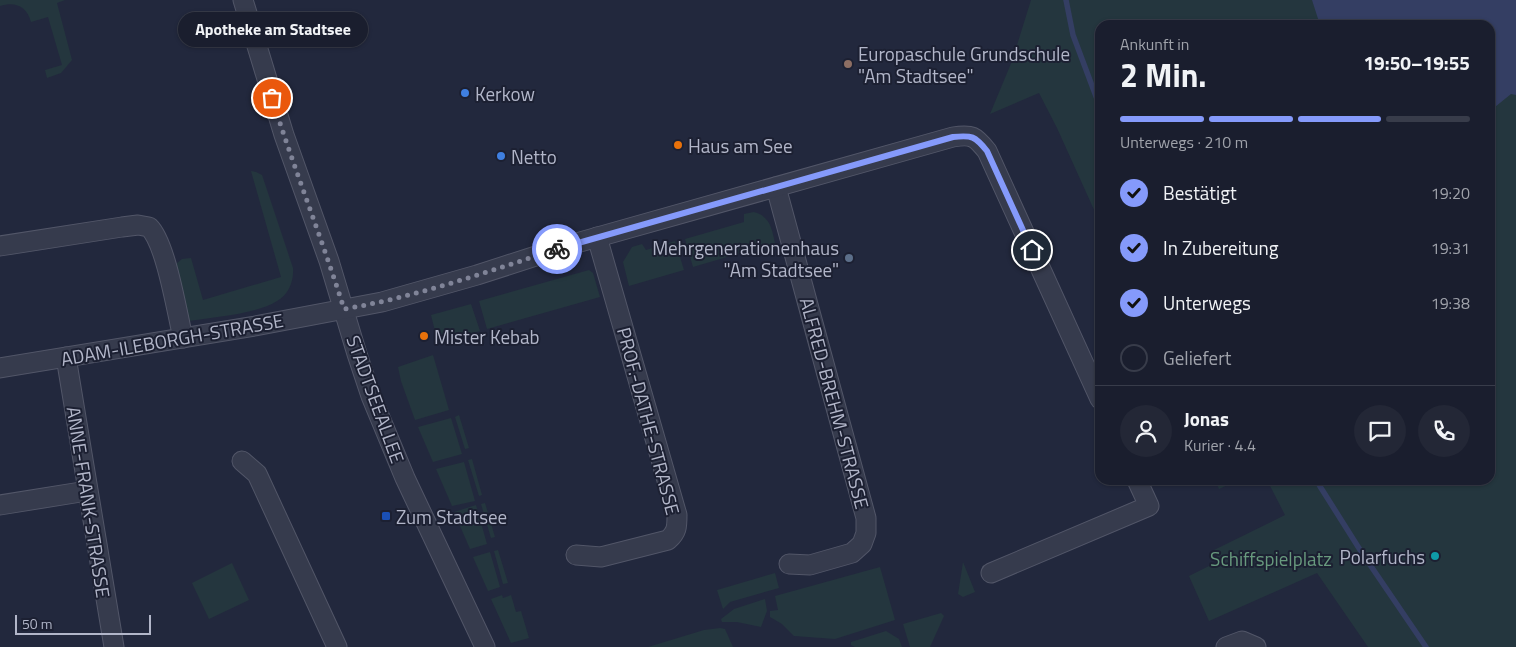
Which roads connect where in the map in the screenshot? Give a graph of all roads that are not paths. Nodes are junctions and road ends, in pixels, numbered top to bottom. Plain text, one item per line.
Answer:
1 (243, 0) edge
2 (776, 187) junction
3 (597, 237) junction
4 (0, 246) edge
5 (344, 309) junction
6 (183, 338) junction
7 (66, 357) junction
8 (0, 368) edge
9 (1095, 388) edge
10 (242, 462) dead end
11 (1139, 485) edge
12 (88, 491) junction
13 (0, 505) edge
14 (576, 555) dead end
15 (789, 564) dead end
16 (991, 573) dead end
17 (114, 647) edge
18 (337, 647) edge
19 (485, 647) edge
20 (1226, 647) edge
21 (1256, 647) edge

1 - 5 street, STADTSEEALLEE
2 - 3 street, ADAM-ILEBORGH-STRASSE
2 - 9 street, ADAM-ILEBORGH-STRASSE
2 - 15 street, ALFRED-BREHM-STRASSE
3 - 5 street, ADAM-ILEBORGH-STRASSE
3 - 14 street, PROF.-DATHE-STRASSE
4 - 6 street
5 - 6 street, ADAM-ILEBORGH-STRASSE
5 - 19 street, STADTSEEALLEE
6 - 7 street, ADAM-ILEBORGH-STRASSE
7 - 8 street, ADAM-ILEBORGH-STRASSE
7 - 12 street, ANNE-FRANK-STRASSE
10 - 18 street
11 - 16 street
12 - 13 street
12 - 17 street, ANNE-FRANK-STRASSE
20 - 21 street

